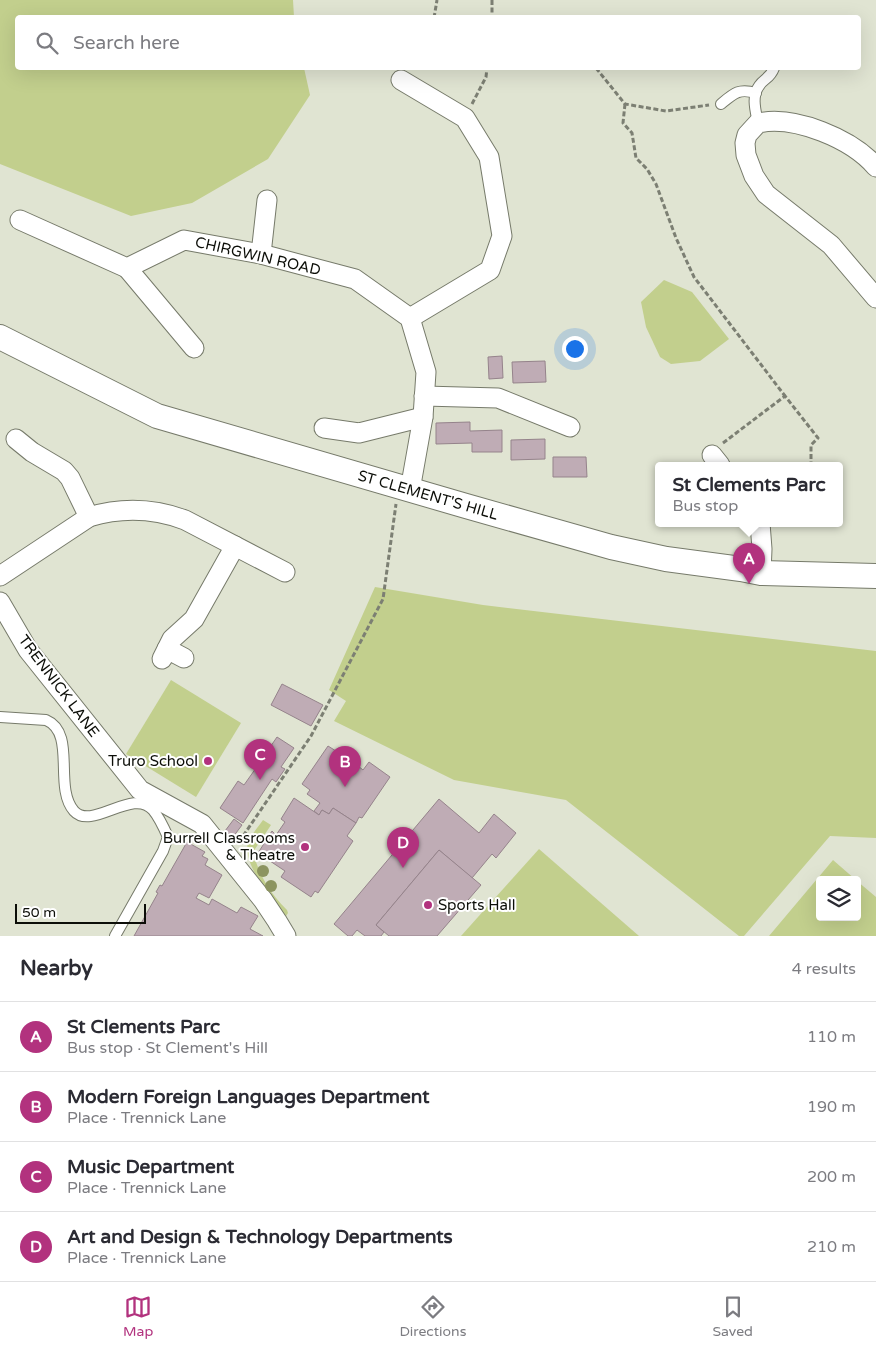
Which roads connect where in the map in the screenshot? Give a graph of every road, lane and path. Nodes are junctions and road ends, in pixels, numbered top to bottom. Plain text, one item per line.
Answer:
1 (437, 0) edge
2 (492, 0) edge
3 (434, 15) edge
4 (492, 15) edge
5 (487, 70) edge
6 (598, 70) edge
7 (773, 70) edge
8 (401, 80) dead end
9 (756, 93) junction
10 (625, 104) junction
11 (721, 104) joint
12 (465, 118) junction
13 (758, 123) junction
14 (876, 167) edge
15 (268, 200) dead end
16 (20, 220) dead end
17 (261, 254) junction
18 (127, 268) junction
19 (876, 298) edge
20 (410, 318) junction
21 (0, 337) edge
22 (194, 348) dead end
23 (424, 396) junction
24 (785, 396) junction
25 (423, 417) junction
26 (570, 427) dead end
27 (324, 428) dead end
28 (16, 439) dead end
29 (716, 460) edge
30 (811, 462) edge
31 (404, 488) junction
32 (89, 518) junction
33 (760, 527) edge
34 (235, 546) junction
35 (285, 572) dead end
36 (760, 573) junction
37 (0, 576) edge
38 (876, 576) edge
39 (0, 602) edge
40 (184, 658) dead end
41 (0, 717) edge
42 (241, 849) dead end
43 (115, 936) edge
44 (286, 936) edge

1 - 3 path
2 - 4 path
5 - 12 path
6 - 10 path
7 - 9 lane
8 - 12 street
9 - 11 lane
9 - 13 lane
10 - 11 path
10 - 24 path
12 - 20 street
13 - 14 street
13 - 19 street
15 - 17 street
16 - 18 street
17 - 18 street, CHIRGWIN ROAD
17 - 20 street, CHIRGWIN ROAD
18 - 22 street
20 - 23 street
21 - 31 street, ST CLEMENT'S HILL
23 - 25 street
23 - 26 street
24 - 29 path
24 - 30 path
25 - 27 street
25 - 31 street
28 - 32 street
31 - 36 street, ST CLEMENT'S HILL
31 - 42 path
32 - 34 street
32 - 37 street
33 - 36 street
34 - 35 street
34 - 40 street
36 - 38 street, ST CLEMENT'S HILL
39 - 44 street, TRENNICK LANE
41 - 43 lane

